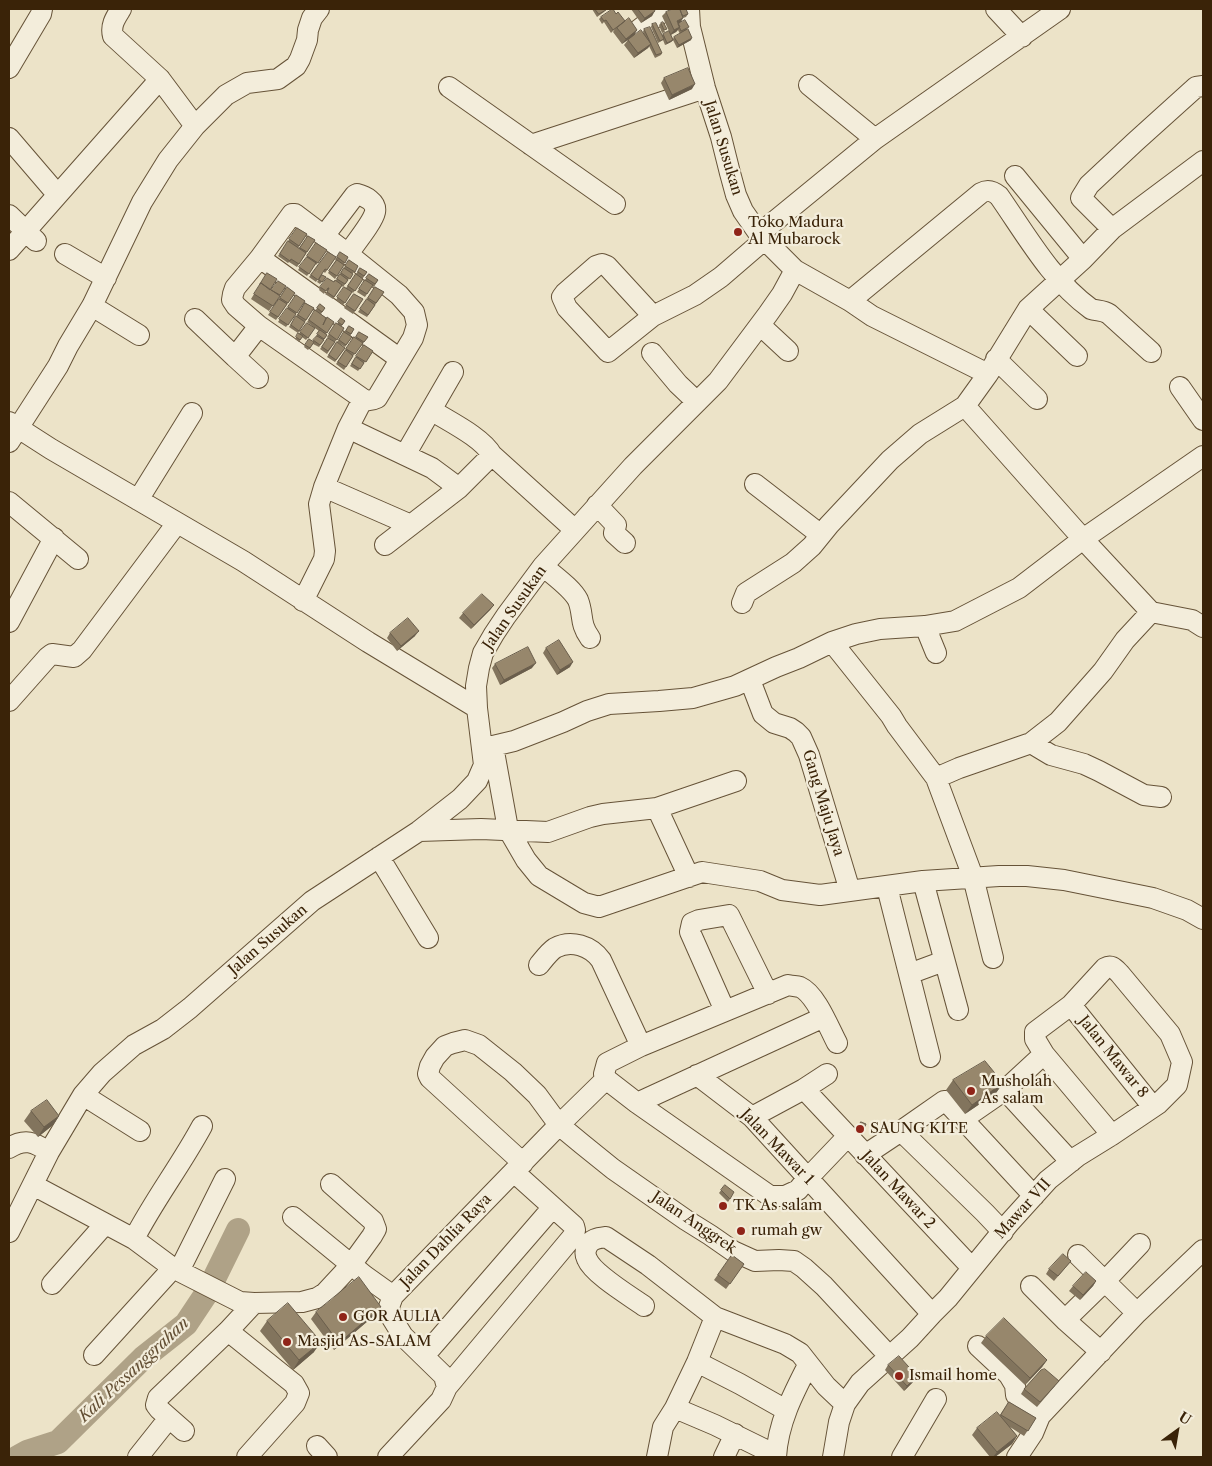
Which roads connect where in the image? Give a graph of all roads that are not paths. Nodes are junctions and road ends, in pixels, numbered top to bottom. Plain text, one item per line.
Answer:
1 (42, 9) edge
2 (121, 9) edge
3 (319, 9) edge
4 (666, 9) edge
5 (689, 9) edge
6 (996, 9) edge
7 (1060, 9) edge
8 (637, 31) edge
9 (1022, 37) junction
10 (9, 68) edge
11 (160, 79) junction
12 (809, 85) dead end
13 (1203, 86) edge
14 (449, 87) dead end
15 (705, 88) junction
16 (194, 126) junction
17 (557, 136) junction
18 (9, 138) edge
19 (875, 139) junction
20 (531, 144) junction
21 (1203, 161) edge
22 (564, 168) junction
23 (1015, 176) dead end
24 (57, 194) junction
25 (615, 204) dead end
26 (9, 215) edge
27 (1112, 229) junction
28 (31, 236) junction
29 (324, 236) junction
30 (762, 237) junction
31 (9, 250) edge
32 (65, 254) dead end
33 (348, 254) junction
34 (260, 258) junction
35 (1083, 259) junction
36 (794, 270) junction
37 (106, 278) junction
38 (1059, 280) junction
39 (850, 300) junction
40 (92, 306) junction
41 (1028, 308) junction
42 (653, 316) junction
43 (195, 319) dead end
44 (760, 325) junction
45 (259, 326) junction
46 (139, 335) dead end
47 (788, 351) dead end
48 (1151, 352) dead end
49 (652, 353) dead end
50 (235, 356) junction
51 (1077, 356) dead end
52 (400, 359) junction
53 (992, 367) junction
54 (453, 372) dead end
55 (258, 378) dead end
56 (1180, 387) dead end
57 (363, 399) junction
58 (1037, 399) dead end
59 (697, 402) junction
60 (965, 406) junction
61 (431, 410) junction
62 (192, 413) dead end
63 (1203, 420) edge
64 (348, 428) junction
65 (12, 431) edge
66 (406, 455) junction
67 (492, 455) junction
68 (1203, 456) edge
69 (755, 484) dead end
70 (324, 487) junction
71 (460, 488) junction
72 (138, 500) junction
73 (597, 505) junction
74 (11, 509) edge
75 (177, 523) junction
76 (411, 524) junction
77 (575, 530) junction
78 (821, 535) junction
79 (54, 538) junction
80 (1083, 539) junction
81 (625, 543) dead end
82 (385, 545) dead end
83 (78, 559) dead end
84 (543, 566) junction
85 (303, 601) junction
86 (742, 602) dead end
87 (1151, 612) junction
88 (9, 622) edge
89 (924, 626) junction
90 (1203, 627) edge
91 (590, 638) dead end
92 (832, 642) junction
93 (936, 653) dead end
94 (750, 680) junction
95 (9, 701) edge
96 (477, 708) junction
97 (1031, 743) junction
98 (488, 746) junction
99 (936, 778) junction
100 (736, 781) dead end
101 (1161, 797) dead end
102 (657, 808) junction
103 (508, 829) junction
104 (419, 831) junction
105 (379, 857) junction
106 (689, 877) junction
107 (973, 877) junction
108 (923, 882) junction
109 (887, 887) junction
110 (850, 891) junction
111 (1203, 919) edge
112 (428, 938) dead end
113 (993, 958) dead end
114 (944, 961) junction
115 (538, 965) dead end
116 (909, 974) junction
117 (768, 994) junction
118 (1071, 1005) junction
119 (958, 1010) dead end
120 (725, 1011) junction
121 (824, 1017) junction
122 (837, 1043) dead end
123 (641, 1046) junction
124 (1044, 1054) junction
125 (930, 1057) dead end
126 (827, 1074) dead end
127 (697, 1075) junction
128 (606, 1079) junction
129 (1177, 1085) joint
130 (804, 1089) junction
131 (1006, 1090) junction
132 (83, 1094) junction
133 (636, 1103) junction
134 (1153, 1107) junction
135 (752, 1117) junction
136 (963, 1119) junction
137 (560, 1125) junction
138 (202, 1126) dead end
139 (140, 1131) dead end
140 (901, 1132) junction
141 (1112, 1135) junction
142 (848, 1136) junction
143 (9, 1148) edge
144 (50, 1152) junction
145 (865, 1154) junction
146 (1071, 1162) junction
147 (518, 1167) junction
148 (225, 1178) dead end
149 (807, 1179) junction
150 (331, 1184) dead end
151 (33, 1185) junction
152 (1034, 1196) junction
153 (553, 1208) junction
154 (293, 1217) dead end
155 (105, 1224) junction
156 (9, 1232) edge
157 (1002, 1232) junction
158 (134, 1238) junction
159 (1140, 1244) dead end
160 (1203, 1250) edge
161 (1078, 1255) dead end
162 (352, 1265) junction
163 (972, 1268) junction
164 (176, 1269) junction
165 (1105, 1282) junction
166 (52, 1284) dead end
167 (1031, 1286) dead end
168 (393, 1296) junction
169 (247, 1303) junction
170 (644, 1306) dead end
171 (1137, 1313) junction
172 (932, 1314) junction
173 (716, 1317) junction
174 (1065, 1320) junction
175 (228, 1331) junction
176 (978, 1346) dead end
177 (1101, 1352) junction
178 (94, 1355) dead end
179 (424, 1356) junction
180 (890, 1357) junction
181 (697, 1362) junction
182 (808, 1365) junction
183 (448, 1387) junction
184 (936, 1399) dead end
185 (845, 1404) junction
186 (675, 1408) junction
187 (786, 1410) junction
188 (1040, 1416) junction
189 (735, 1434) junction
190 (776, 1456) edge
191 (138, 1457) edge
192 (247, 1457) edge
193 (388, 1457) edge
194 (657, 1457) edge
195 (724, 1457) edge
196 (833, 1457) edge
197 (902, 1457) edge
198 (1018, 1457) edge

1 - 10 street
2 - 11 street
3 - 16 street
4 - 8 street
5 - 15 street, Jalan Susukan
6 - 9 street
7 - 9 street
9 - 19 street
11 - 16 street
11 - 24 street
12 - 19 street
13 - 27 street
14 - 20 street
15 - 17 street
15 - 30 street, Jalan Susukan
16 - 37 street
17 - 20 street
17 - 22 street
18 - 24 street
19 - 30 street
20 - 22 street
21 - 27 street
22 - 25 street
23 - 35 street
24 - 28 street
26 - 28 street
27 - 35 street
28 - 31 street
29 - 33 street
29 - 33 street
29 - 34 street
30 - 36 street, Jalan Susukan
30 - 42 street
32 - 37 street
33 - 52 street
34 - 45 street
34 - 52 street
35 - 38 street
36 - 39 street
36 - 44 street, Jalan Susukan
37 - 40 street
38 - 39 street
38 - 41 street
38 - 48 street
39 - 53 street
40 - 46 street
40 - 65 street
41 - 51 street
41 - 53 street
42 - 42 street
43 - 50 street
44 - 47 street
44 - 59 street, Jalan Susukan
45 - 50 street
45 - 57 street
49 - 59 street
50 - 55 street
52 - 57 street
53 - 58 street
53 - 60 street
54 - 61 street
56 - 63 street
57 - 64 street
59 - 73 street, Jalan Susukan
60 - 78 street
60 - 80 street
61 - 66 street
61 - 67 street
62 - 72 street
64 - 66 street
64 - 70 street
65 - 72 street
66 - 71 street
67 - 71 street
67 - 77 street
68 - 80 street
69 - 78 street
70 - 76 street
70 - 85 street
71 - 76 street
72 - 75 street
73 - 77 street, Jalan Susukan
73 - 81 street
74 - 79 street
75 - 85 street
75 - 95 street
76 - 82 street
77 - 84 street, Jalan Susukan
78 - 86 street
79 - 83 street
79 - 88 street
80 - 87 street
80 - 89 street
84 - 91 street
84 - 96 street, Jalan Susukan
85 - 96 street
87 - 90 street
87 - 97 street
89 - 92 street
89 - 93 street
92 - 94 street
92 - 99 street
94 - 98 street
94 - 110 street, Gang Maju Jaya
96 - 98 street, Jalan Susukan
97 - 99 street
97 - 101 street
98 - 103 street
98 - 104 street, Jalan Susukan
99 - 107 street
100 - 102 street
102 - 103 street
102 - 106 street
103 - 104 street
103 - 106 street
104 - 105 street, Jalan Susukan
105 - 112 street
105 - 132 street, Jalan Susukan
106 - 110 street
107 - 108 street
107 - 111 street
107 - 113 street
108 - 109 street
108 - 114 street
109 - 110 street
109 - 116 street
114 - 116 street
114 - 119 street
115 - 123 street
116 - 125 street
117 - 120 street
117 - 120 street
117 - 121 street
118 - 124 street
118 - 129 street, Jalan Mawar 8
118 - 134 street, Jalan Mawar 8
120 - 123 street
121 - 122 street
121 - 127 street
123 - 128 street
124 - 131 street
124 - 141 street
126 - 130 street
127 - 133 street
127 - 135 street, Jalan Mawar 1
128 - 133 street
128 - 137 street, Jalan Dahlia Raya
129 - 134 street, Mawar VII
130 - 135 street
130 - 142 street, Jalan Mawar 2
131 - 136 street
131 - 146 street
132 - 139 street
132 - 144 street, Jalan Susukan
133 - 149 street
134 - 141 street, Mawar VII
135 - 149 street, Jalan Mawar 1
136 - 140 street
136 - 152 street
137 - 147 street, Jalan Dahlia Raya
137 - 147 street, Jalan Anggrek
137 - 180 street, Jalan Anggrek
138 - 158 street
140 - 145 street
140 - 157 street
141 - 146 street, Mawar VII
142 - 145 street, Jalan Mawar 2
142 - 149 street
143 - 144 street
144 - 151 street, Jalan Susukan
145 - 163 street, Jalan Mawar 2
146 - 152 street, Mawar VII
147 - 153 street
147 - 168 street, Jalan Dahlia Raya
148 - 164 street
149 - 172 street, Jalan Mawar 1
150 - 162 street
151 - 155 street
151 - 156 street, Jalan Susukan
152 - 157 street, Mawar VII
153 - 179 street
153 - 183 street
154 - 162 street, Jalan Dahlia Raya
155 - 158 street
155 - 166 street
157 - 163 street, Mawar VII
158 - 164 street
159 - 165 street
160 - 171 street
161 - 165 street
162 - 168 street, Jalan Dahlia Raya
162 - 169 street
163 - 172 street, Mawar VII
164 - 169 street
164 - 178 street
165 - 171 street
165 - 174 street
167 - 174 street
168 - 179 street
169 - 175 street
170 - 173 street
171 - 177 street
172 - 180 street, Mawar VII
173 - 181 street
173 - 182 street
174 - 177 street
175 - 191 street
175 - 192 street
176 - 188 street
177 - 188 street
179 - 183 street
180 - 185 street, Mawar VII
181 - 186 street
181 - 187 street
182 - 185 street
182 - 187 street
183 - 193 street
184 - 197 street
185 - 196 street, Mawar VII
186 - 189 street
186 - 194 street
187 - 190 street
188 - 198 street
189 - 190 street
189 - 195 street

